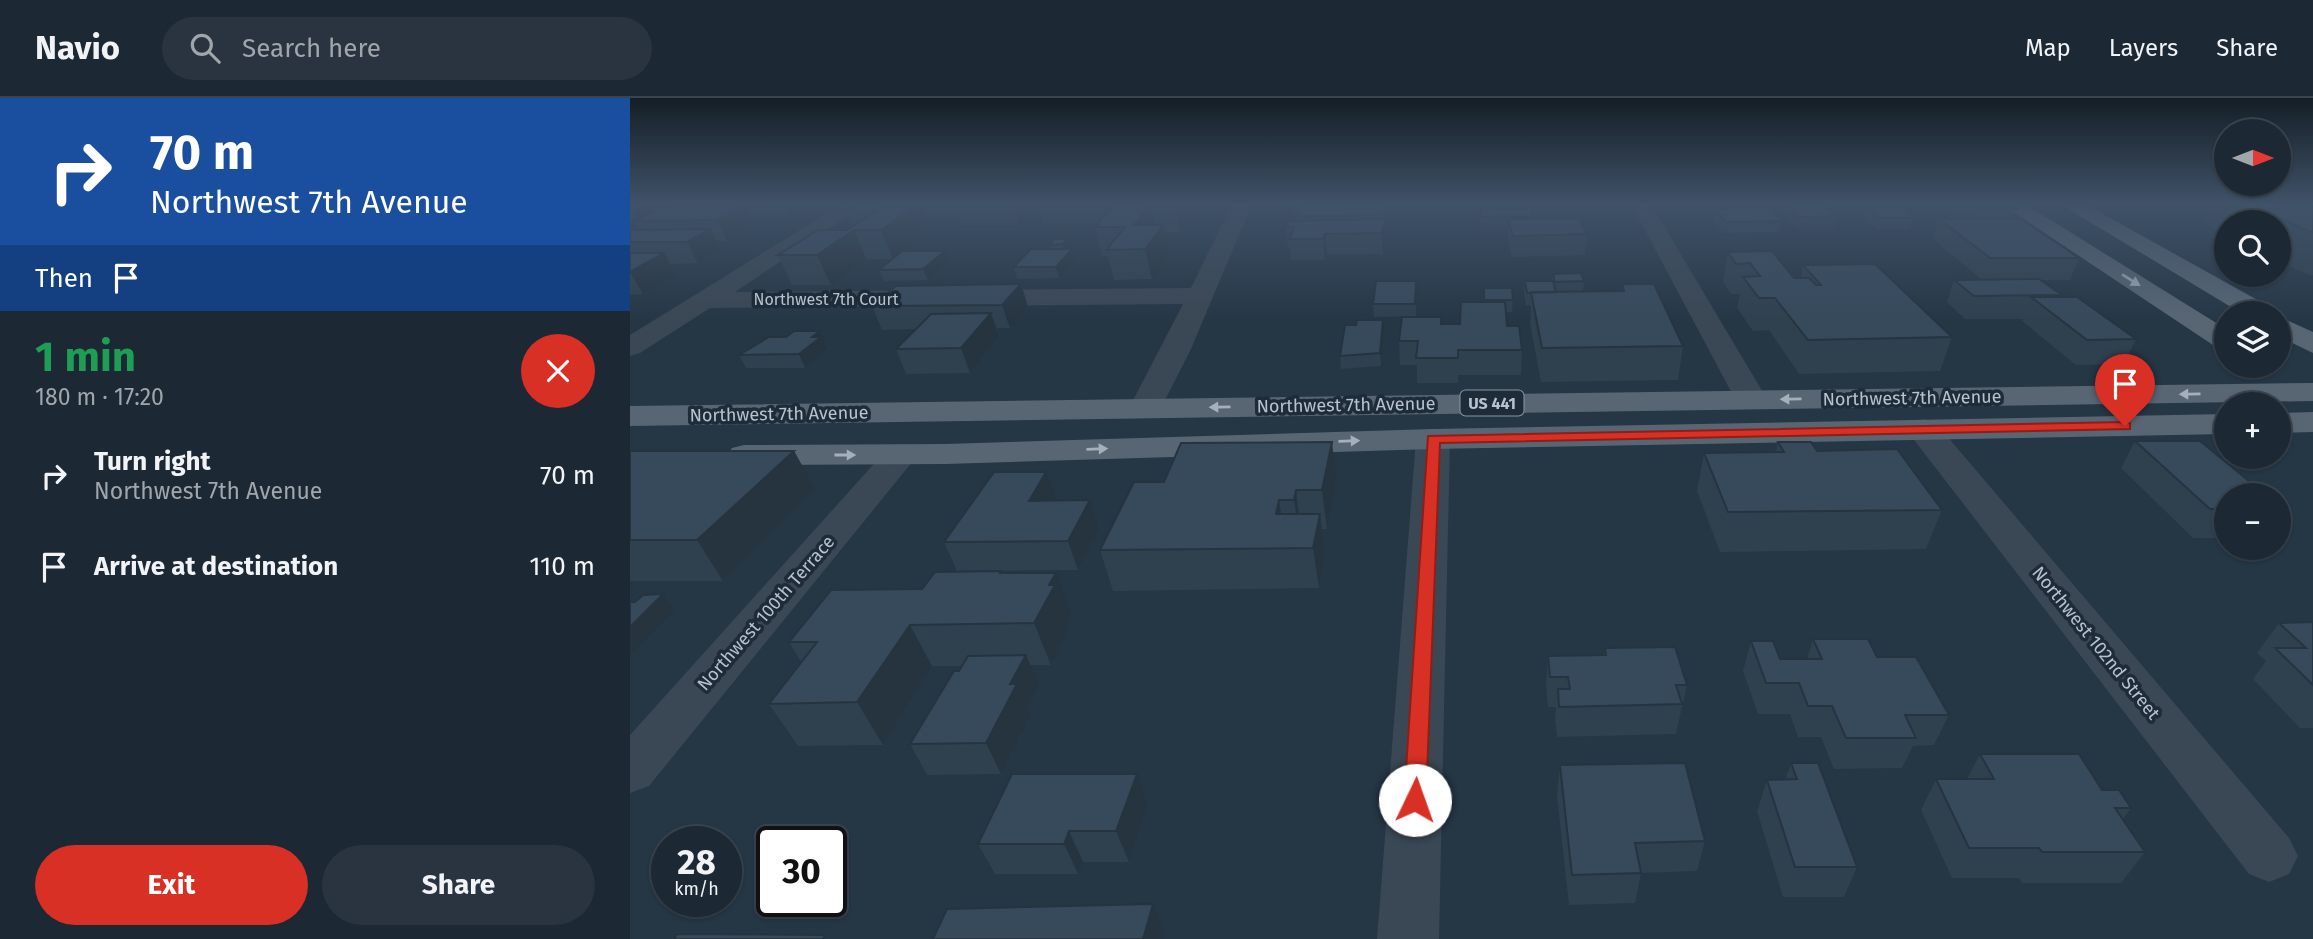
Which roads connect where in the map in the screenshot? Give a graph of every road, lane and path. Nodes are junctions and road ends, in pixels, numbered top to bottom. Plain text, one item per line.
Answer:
1 (793, 243) edge
2 (1225, 243) edge
3 (1664, 243) edge
4 (2073, 243) edge
5 (2138, 243) edge
6 (1201, 296) junction
7 (703, 300) junction
8 (2239, 301) edge
9 (2291, 331) edge
10 (2214, 333) edge
11 (2313, 344) edge
12 (630, 347) edge
13 (2282, 378) edge
14 (1751, 399) junction
15 (2311, 400) edge
16 (1145, 408) junction
17 (2291, 414) edge
18 (630, 416) edge
19 (2214, 424) edge
20 (1923, 429) junction
21 (1433, 439) junction
22 (901, 454) junction
23 (630, 771) edge
24 (2269, 856) dead end
25 (1408, 939) edge

1 - 7 street
2 - 6 street
3 - 14 street
4 -> 10 main road
5 - 8 main road
6 - 7 street, Northwest 7th Court
6 - 16 street
7 - 12 street
9 - 11 main road
13 - 15 main road
15 -> 14 main road, Northwest 7th Avenue / US 441
14 -> 16 main road, Northwest 7th Avenue / US 441
14 - 21 main road
15 - 17 main road
16 - 18 main road, Northwest 7th Avenue / US 441
16 -> 22 main road, Northwest 7th Avenue / US 441
19 - 20 main road, Northwest 7th Avenue / US 441
20 - 21 main road, Northwest 7th Avenue / US 441
20 - 24 street, Northwest 102nd Street
22 -> 21 main road, Northwest 7th Avenue / US 441
21 - 25 street
22 - 23 street, Northwest 100th Terrace

